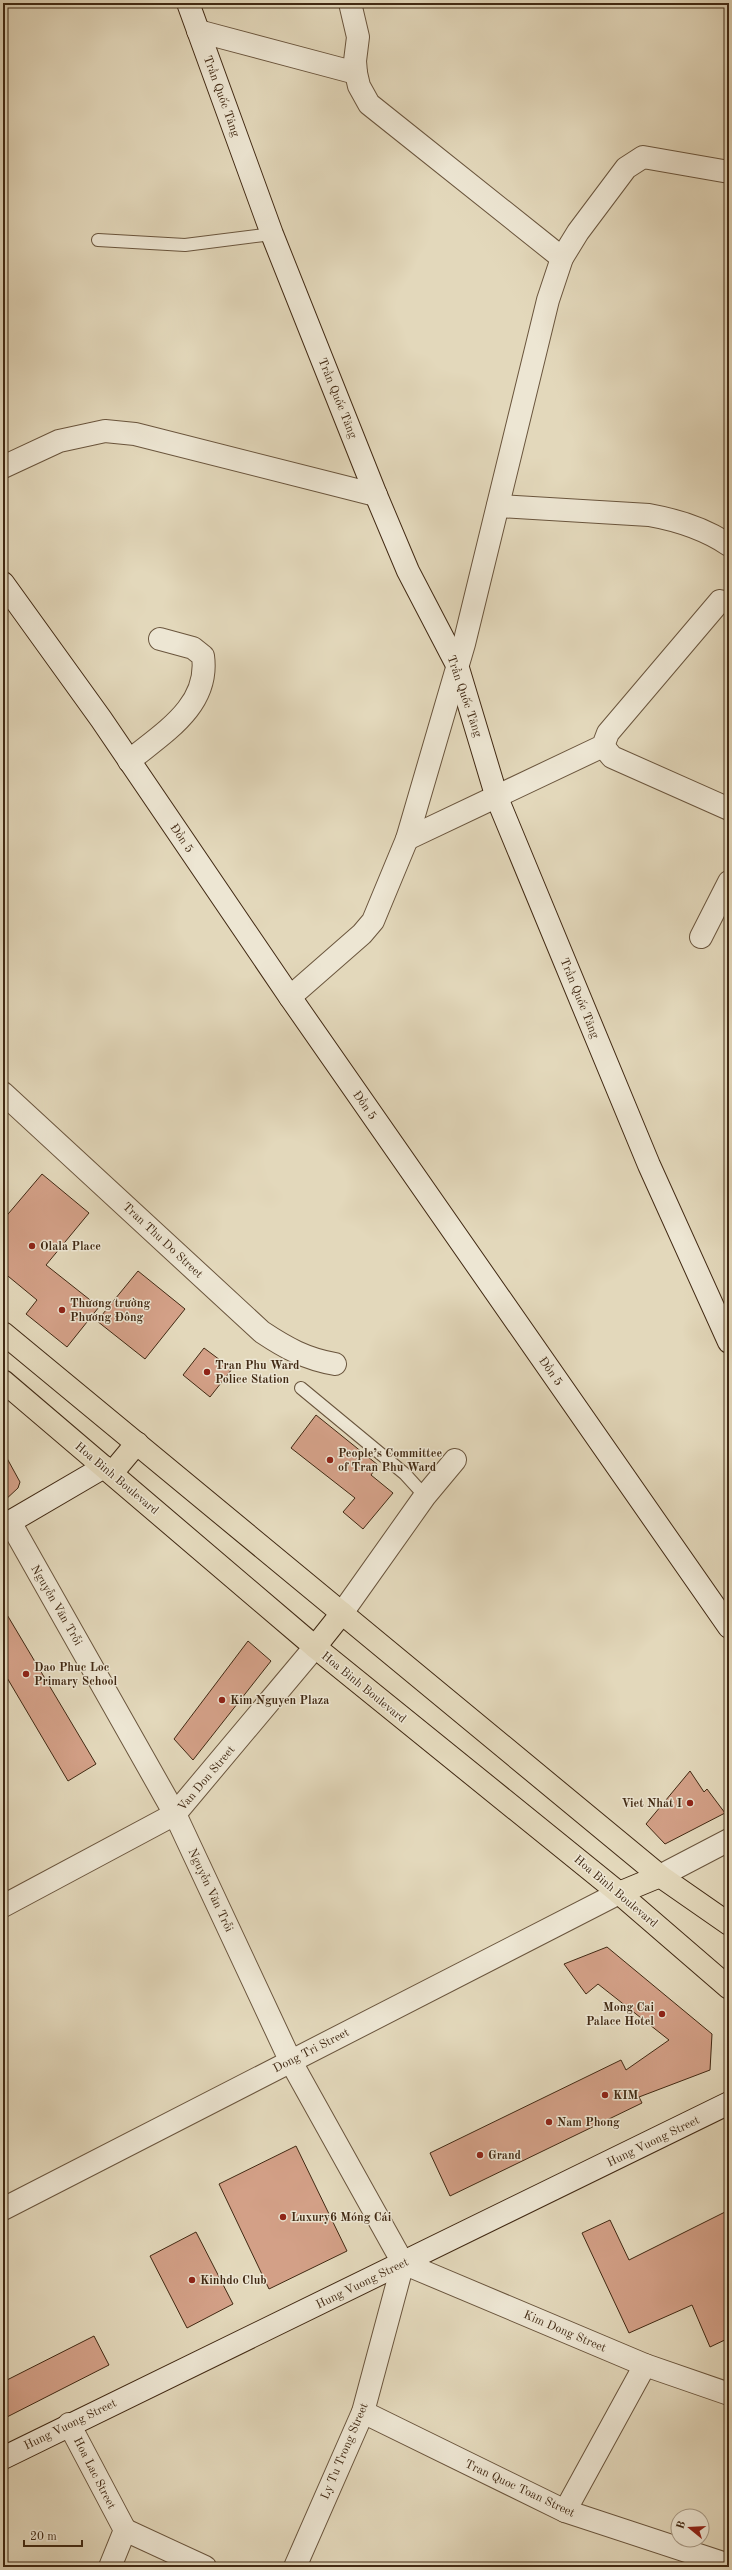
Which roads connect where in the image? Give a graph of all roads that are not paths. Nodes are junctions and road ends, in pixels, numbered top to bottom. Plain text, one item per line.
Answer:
1 (188, 3) edge
2 (350, 3) edge
3 (198, 31) junction
4 (356, 73) junction
5 (729, 172) edge
6 (272, 234) junction
7 (98, 240) dead end
8 (562, 258) junction
9 (3, 467) edge
10 (376, 495) junction
11 (498, 506) junction
12 (729, 545) edge
13 (3, 583) edge
14 (720, 601) dead end
15 (160, 639) dead end
16 (457, 665) junction
17 (603, 746) junction
18 (129, 761) junction
19 (497, 798) junction
20 (729, 809) edge
21 (407, 838) junction
22 (729, 882) edge
23 (701, 937) dead end
24 (290, 998) junction
25 (3, 1093) edge
26 (3, 1333) edge
27 (729, 1342) edge
28 (335, 1364) dead end
29 (3, 1381) edge
30 (301, 1388) dead end
31 (137, 1443) junction
32 (455, 1460) dead end
33 (108, 1470) junction
34 (425, 1496) junction
35 (6, 1524) edge
36 (342, 1613) junction
37 (729, 1627) edge
38 (315, 1647) junction
39 (175, 1814) junction
40 (729, 1840) edge
41 (660, 1876) junction
42 (619, 1893) junction
43 (3, 1906) edge
44 (729, 1924) edge
45 (729, 1988) edge
46 (290, 2060) junction
47 (726, 2106) edge
48 (6, 2200) edge
49 (403, 2263) junction
50 (645, 2365) junction
51 (729, 2394) edge
52 (363, 2412) junction
53 (69, 2424) junction
54 (3, 2458) edge
55 (565, 2511) junction
56 (125, 2530) junction
57 (729, 2565) edge
58 (110, 2567) edge
59 (205, 2567) edge
60 (294, 2567) edge

1 - 3 street, Trần Quốc Tảng
2 - 4 street
3 - 4 street
3 - 6 street, Trần Quốc Tảng
4 - 8 street
5 - 8 street
6 - 7 lane
6 - 10 street, Trần Quốc Tảng
8 - 11 street
9 - 10 street
10 - 16 street, Trần Quốc Tảng
11 - 12 street
11 - 16 street
13 - 18 street, Đồn 5
14 - 17 street
15 - 18 street
16 - 19 street, Trần Quốc Tảng
16 - 21 street
17 - 19 street
17 - 20 street
18 - 24 street, Đồn 5
19 - 21 street
19 - 27 street, Trần Quốc Tảng
21 - 24 street
22 - 23 street
24 - 37 street, Đồn 5
25 - 28 street, Tran Thu Do Street
26 - 31 highway
29 - 33 highway, Hoa Binh Boulevard
30 - 34 lane
31 - 33 highway
31 - 36 highway
32 - 34 street
33 - 35 street
33 - 38 highway, Hoa Binh Boulevard
34 - 36 street
35 - 39 street, Nguyễn Văn Trỗi
36 - 38 highway
36 - 41 highway
38 - 39 street, Van Don Street
38 - 42 highway, Hoa Binh Boulevard
39 - 43 street, Van Don Street
39 - 46 street, Nguyễn Văn Trỗi
40 - 41 street
41 - 42 highway
41 - 44 highway
42 - 45 highway, Hoa Binh Boulevard
42 - 46 street, Dong Tri Street
46 - 48 street, Dong Tri Street
46 - 49 street, Nguyễn Văn Trỗi
47 - 49 street, Hung Vuong Street
49 - 50 street, Kim Dong Street
49 - 52 street, Ly Tu Trong Street
49 - 53 street, Hung Vuong Street
50 - 51 street, Kim Dong Street
50 - 55 street
52 - 55 street, Tran Quoc Toan Street
52 - 60 street, Ly Tu Trong Street
53 - 54 street, Hung Vuong Street
53 - 56 street, Hoa Lac Street
55 - 57 street, Tran Quoc Toan Street
56 - 58 street
56 - 59 street

